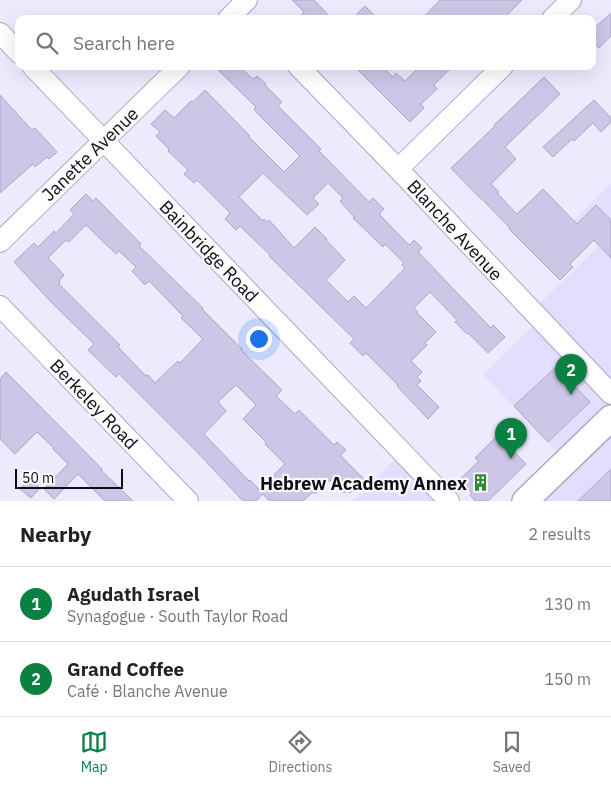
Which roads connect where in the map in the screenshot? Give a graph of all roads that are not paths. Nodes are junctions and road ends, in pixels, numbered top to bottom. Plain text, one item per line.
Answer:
1 (571, 0) edge
2 (556, 15) edge
3 (0, 33) edge
4 (15, 48) edge
5 (36, 70) edge
6 (176, 70) edge
7 (302, 70) edge
8 (499, 70) edge
9 (104, 141) junction
10 (398, 169) junction
11 (0, 242) edge
12 (0, 306) edge
13 (611, 394) edge
14 (611, 418) edge
15 (188, 501) edge
16 (448, 501) edge
17 (525, 501) edge

1 - 2 street
3 - 4 street
5 - 9 street, Bainbridge Road
6 - 9 street, Janette Avenue
7 - 10 street, Blanche Avenue
8 - 10 street
9 - 11 street, Janette Avenue
9 - 16 street, Bainbridge Road
10 - 13 street, Blanche Avenue
12 - 15 street, Berkeley Road
14 - 17 main road

